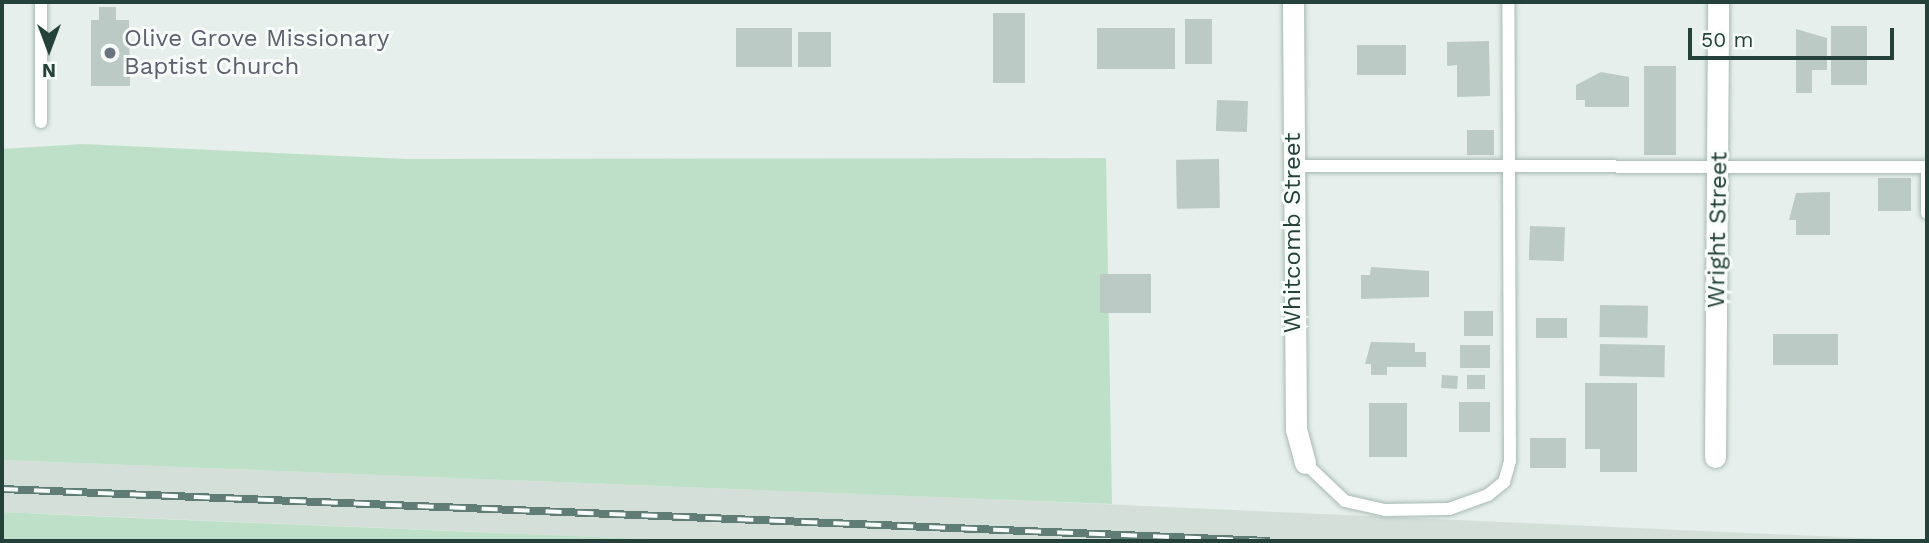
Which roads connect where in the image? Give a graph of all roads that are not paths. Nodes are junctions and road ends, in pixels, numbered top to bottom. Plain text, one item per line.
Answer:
1 (41, 2) edge
2 (1293, 2) edge
3 (1507, 2) edge
4 (1718, 2) edge
5 (41, 122) dead end
6 (1291, 166) junction
7 (1719, 167) junction
8 (1927, 167) edge
9 (1508, 168) junction
10 (1927, 213) edge
11 (1715, 457) dead end
12 (1305, 463) joint

1 - 5 lane
2 - 6 street, Whitcomb Street
3 - 9 lane
4 - 7 street, Wright Street
6 - 9 lane
6 - 12 street, Whitcomb Street
7 - 8 lane
7 - 9 lane
7 - 11 street, Wright Street
8 - 10 lane
9 - 12 lane

